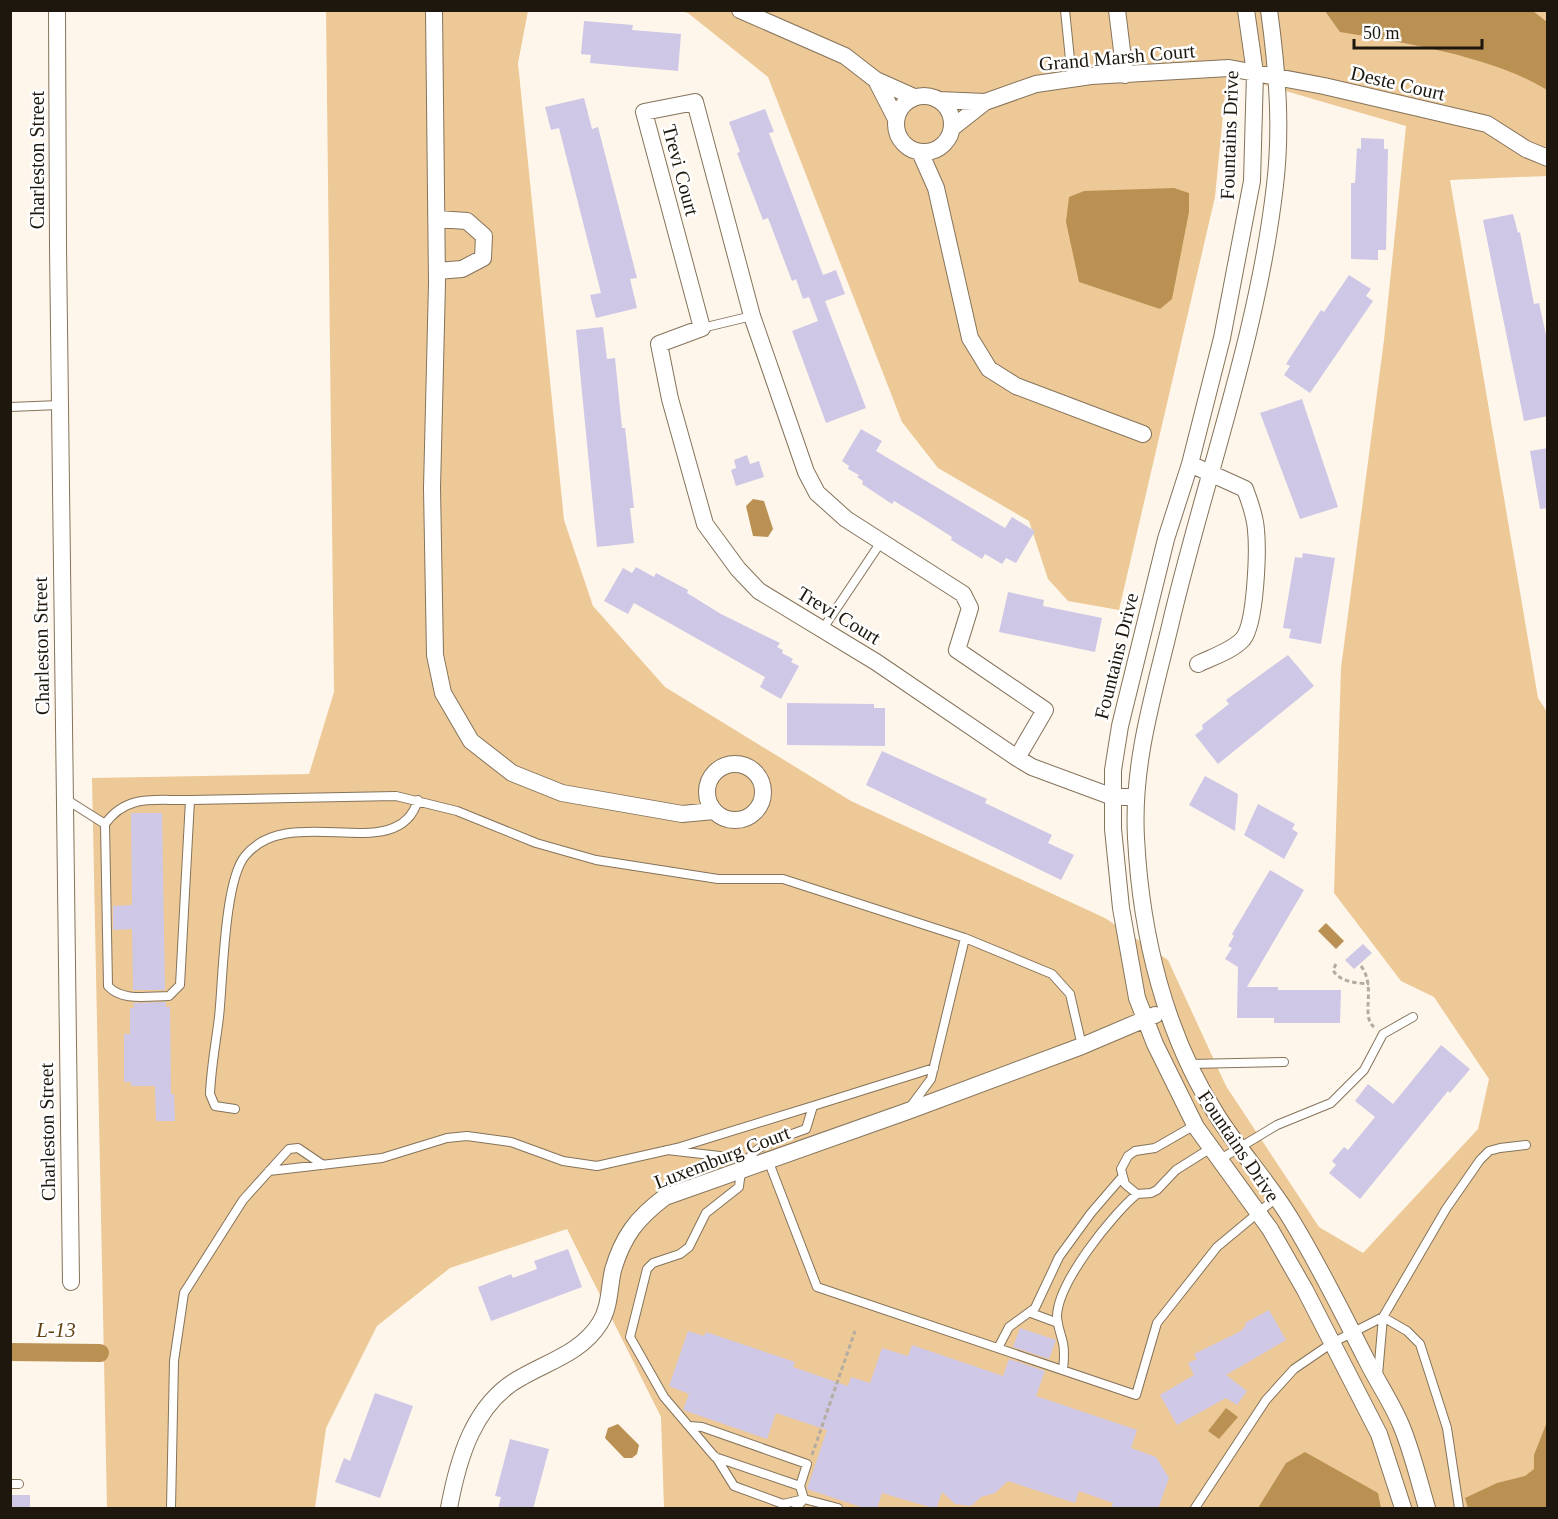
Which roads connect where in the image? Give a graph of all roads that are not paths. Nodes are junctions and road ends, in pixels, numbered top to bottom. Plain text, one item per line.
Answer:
1 (57, 10) edge
2 (434, 10) edge
3 (740, 10) edge
4 (1065, 10) edge
5 (1117, 10) edge
6 (1246, 10) edge
7 (1269, 10) edge
8 (1255, 72) junction
9 (1125, 75) junction
10 (1278, 77) junction
11 (1072, 79) junction
12 (876, 80) junction
13 (914, 98) junction
14 (939, 100) junction
15 (985, 102) junction
16 (896, 119) junction
17 (952, 128) junction
18 (940, 148) junction
19 (1526, 149) junction
20 (920, 152) junction
21 (1548, 158) edge
22 (1548, 172) edge
23 (936, 188) junction
24 (437, 219) junction
25 (437, 271) junction
26 (752, 316) junction
27 (702, 328) junction
28 (59, 405) junction
29 (10, 407) edge
30 (1143, 434) dead end
31 (1190, 464) junction
32 (1211, 474) junction
33 (881, 542) junction
34 (822, 630) junction
35 (1198, 664) dead end
36 (1017, 758) junction
37 (1113, 797) junction
38 (1136, 797) junction
39 (63, 798) junction
40 (190, 800) junction
41 (418, 800) junction
42 (714, 811) dead end
43 (105, 824) junction
44 (965, 938) junction
45 (1167, 1010) junction
46 (1413, 1017) dead end
47 (1145, 1019) junction
48 (1082, 1046) junction
49 (1284, 1062) dead end
50 (1190, 1064) junction
51 (934, 1068) junction
52 (813, 1106) junction
53 (235, 1109) dead end
54 (908, 1111) junction
55 (1195, 1125) junction
56 (1526, 1145) dead end
57 (1239, 1148) junction
58 (667, 1150) junction
59 (1215, 1154) junction
60 (770, 1160) junction
61 (323, 1165) junction
62 (743, 1165) junction
63 (268, 1171) junction
64 (1122, 1177) junction
65 (1137, 1194) junction
66 (1276, 1198) junction
67 (1257, 1212) junction
68 (1318, 1266) junction
69 (1299, 1278) junction
70 (71, 1282) dead end
71 (1031, 1313) junction
72 (1383, 1317) junction
73 (1058, 1323) junction
74 (1353, 1332) junction
75 (1332, 1343) junction
76 (998, 1348) junction
77 (1063, 1370) junction
78 (1377, 1381) junction
79 (690, 1426) junction
80 (716, 1457) junction
81 (800, 1486) junction
82 (804, 1498) junction
83 (171, 1509) edge
84 (449, 1509) edge
85 (796, 1509) edge
86 (838, 1509) edge
87 (1196, 1509) edge
88 (1402, 1509) edge
89 (1427, 1509) edge
90 (1459, 1509) edge

1 - 28 street, Charleston Street
2 - 24 street
3 - 12 street
4 - 11 lane
5 - 9 street
6 - 8 street, Fountains Drive
7 - 10 street, Fountains Drive
8 - 9 street, Grand Marsh Court
8 - 10 street, Deste Court
8 - 31 street, Fountains Drive
9 - 11 street, Grand Marsh Court
10 - 19 street, Deste Court
10 - 32 street, Fountains Drive
11 - 15 street, Grand Marsh Court
12 - 13 street
12 - 16 street
13 - 14 street
13 - 16 street
14 - 15 street, Grand Marsh Court
14 - 17 street
15 - 17 street, Grand Marsh Court
16 - 20 street
17 - 18 street
18 - 20 street
18 - 23 street
19 - 21 street, Deste Court
19 - 22 street, Deste Court
20 - 23 street
23 - 30 street
24 - 25 street
24 - 25 street
25 - 42 street
26 - 27 lane
26 - 27 street, Trevi Court
26 - 33 street, Trevi Court
27 - 34 street, Trevi Court
28 - 29 lane
28 - 39 street, Charleston Street
31 - 32 street
31 - 37 street, Fountains Drive
32 - 35 street
32 - 38 street, Fountains Drive
33 - 34 lane
33 - 36 street, Trevi Court
34 - 36 street, Trevi Court
36 - 37 street, Trevi Court
37 - 38 street, Trevi Court
37 - 47 street, Fountains Drive
38 - 45 street, Fountains Drive
39 - 43 lane
39 - 70 street, Charleston Street
40 - 41 lane
40 - 43 lane
40 - 43 lane
41 - 44 lane
41 - 53 lane
44 - 48 lane
44 - 51 lane
45 - 47 street, Luxemburg Court
45 - 50 street, Fountains Drive
46 - 57 lane
47 - 48 street, Luxemburg Court
47 - 55 street, Fountains Drive
48 - 54 street, Luxemburg Court
49 - 50 lane
50 - 57 street, Fountains Drive
51 - 52 lane
51 - 54 lane
52 - 58 lane
52 - 62 lane
54 - 60 street, Luxemburg Court
55 - 59 street, Fountains Drive
55 - 64 lane
56 - 72 lane
57 - 59 lane
57 - 66 street, Fountains Drive
58 - 61 lane
58 - 62 lane
59 - 65 lane
59 - 67 street, Fountains Drive
60 - 62 street, Luxemburg Court
60 - 76 lane
61 - 63 lane
61 - 63 lane
62 - 79 lane
62 - 84 street, Luxemburg Court
63 - 83 lane
64 - 65 lane
64 - 71 lane
65 - 73 lane
66 - 67 lane
66 - 68 street, Fountains Drive
67 - 69 street, Fountains Drive
67 - 77 lane
68 - 69 street
68 - 74 street, Fountains Drive
69 - 75 street, Fountains Drive
71 - 73 lane
71 - 76 lane
72 - 74 lane
72 - 78 lane
72 - 90 lane
73 - 77 lane
74 - 75 lane
74 - 78 street, Fountains Drive
75 - 87 lane
75 - 88 street, Fountains Drive
76 - 77 lane
78 - 89 street, Fountains Drive
79 - 80 lane
79 - 81 lane
80 - 81 lane
80 - 82 lane
81 - 82 lane
82 - 85 lane
82 - 86 lane

